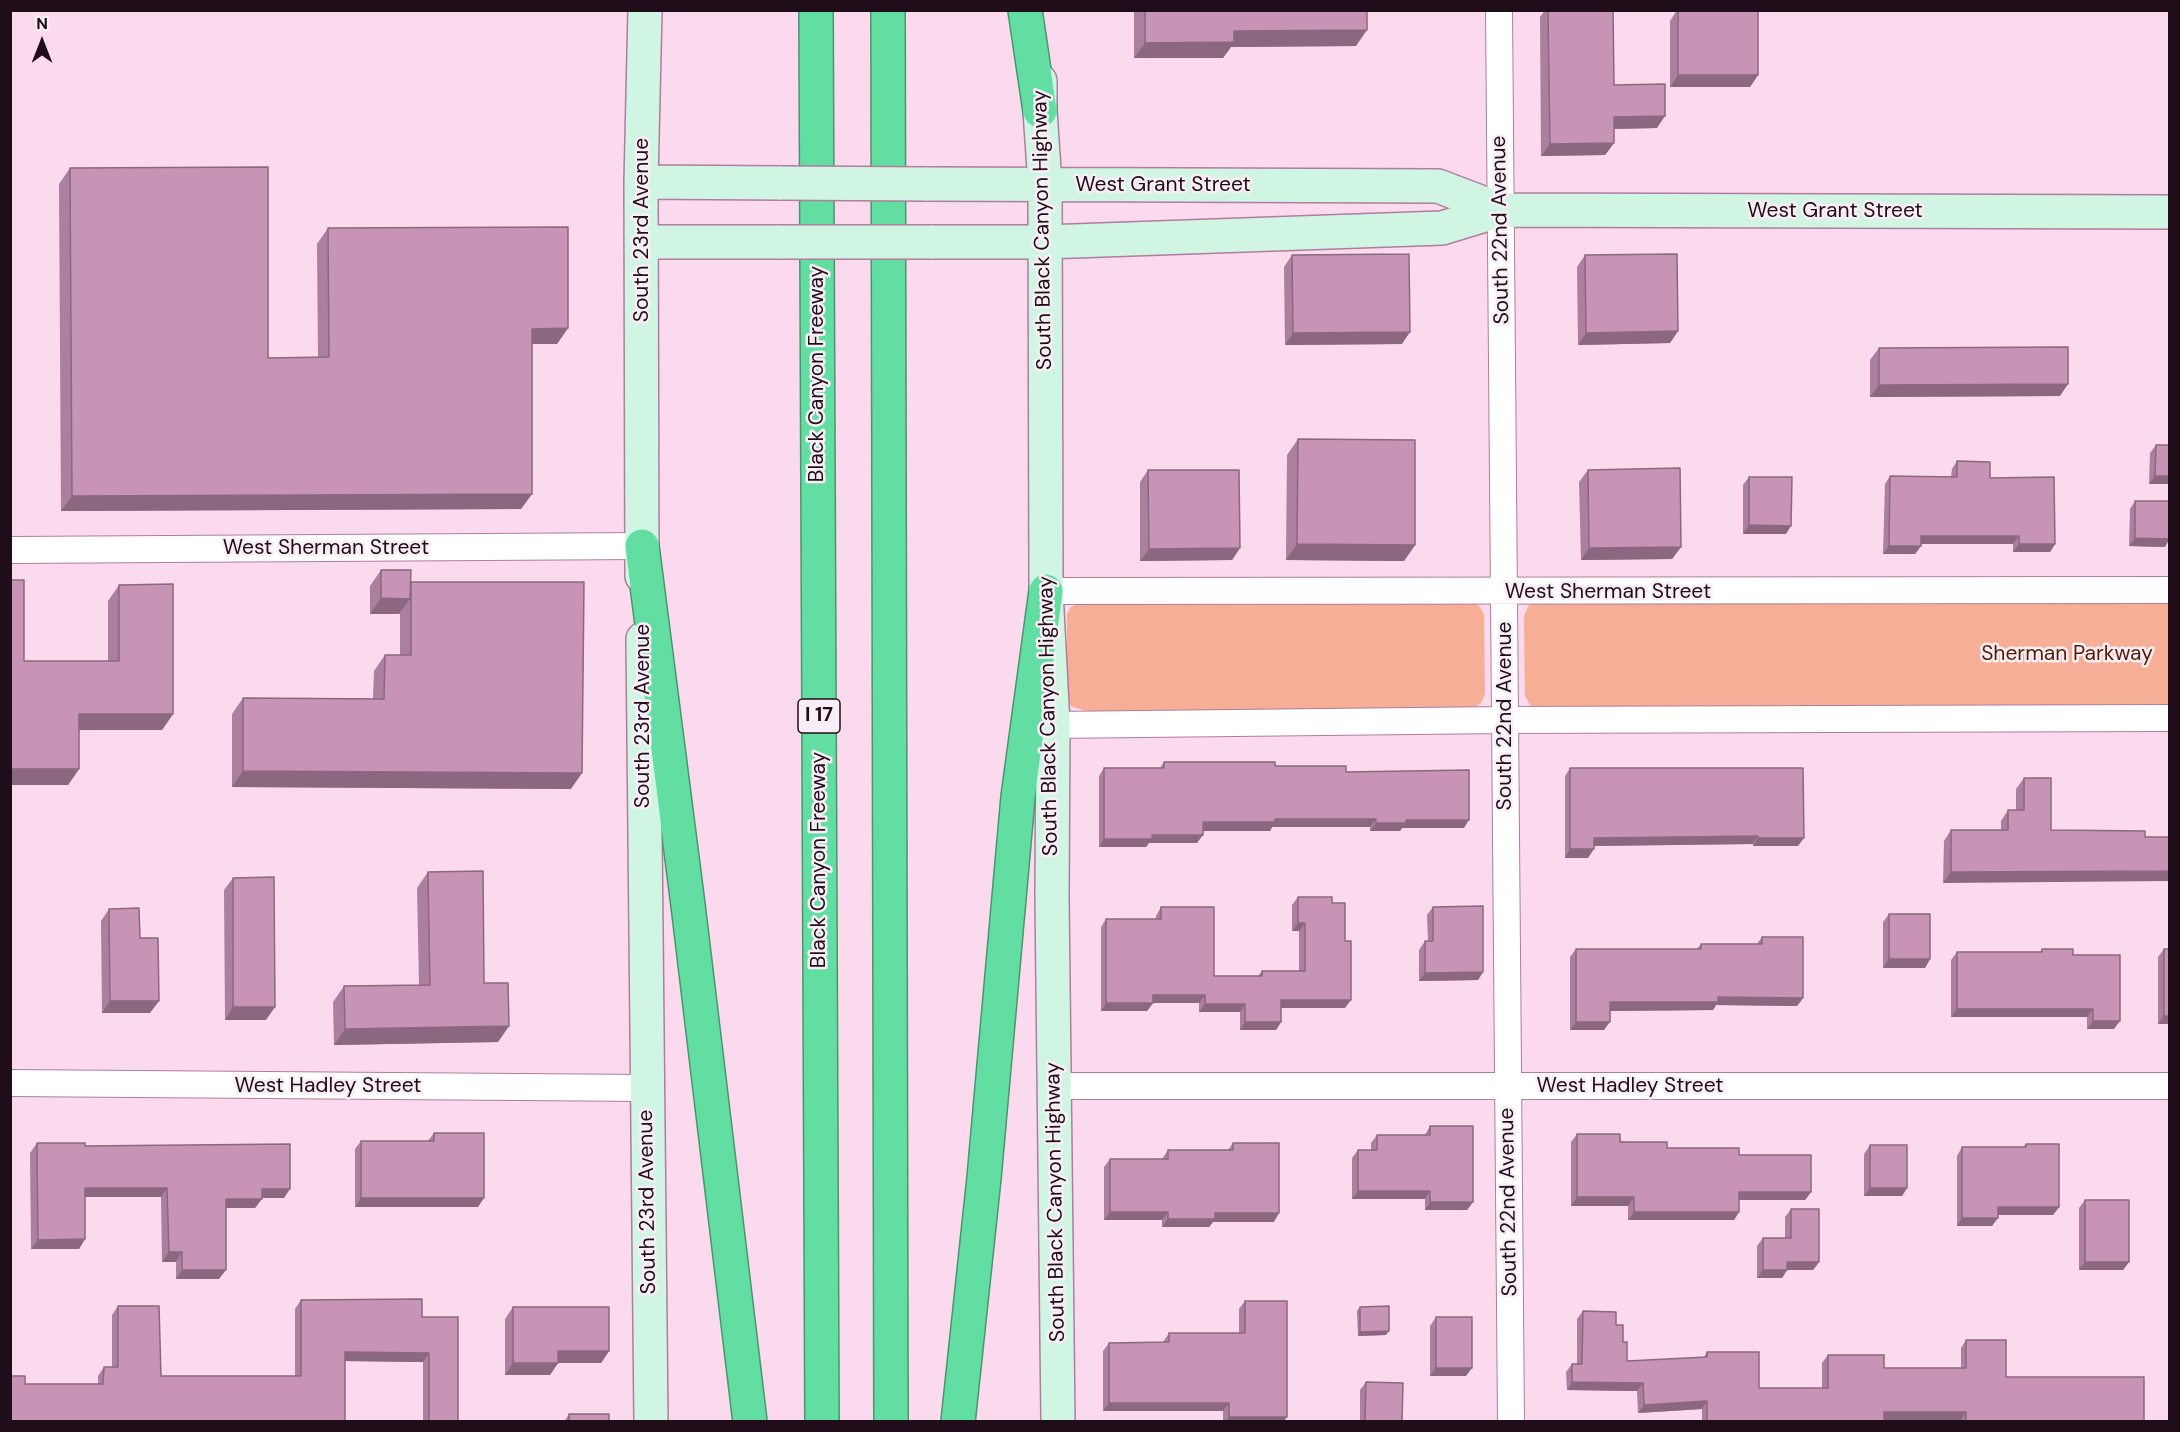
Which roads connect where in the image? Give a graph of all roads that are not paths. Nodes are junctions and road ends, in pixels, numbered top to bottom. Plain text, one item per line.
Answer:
1 (645, 10) edge
2 (816, 10) edge
3 (888, 10) edge
4 (1025, 10) edge
5 (1040, 10) edge
6 (1499, 10) edge
7 (1040, 111) junction
8 (641, 182) junction
9 (1045, 184) junction
10 (1501, 210) junction
11 (2169, 212) edge
12 (641, 242) junction
13 (1045, 242) junction
14 (642, 546) junction
15 (10, 550) edge
16 (2169, 590) edge
17 (1046, 591) junction
18 (1504, 592) junction
19 (2169, 718) edge
20 (1505, 720) junction
21 (1053, 725) junction
22 (10, 1083) edge
23 (1054, 1086) junction
24 (1508, 1086) junction
25 (2169, 1086) edge
26 (646, 1088) junction
27 (651, 1422) edge
28 (750, 1422) edge
29 (822, 1422) edge
30 (891, 1422) edge
31 (958, 1422) edge
32 (1058, 1422) edge
33 (1511, 1422) edge

1 - 8 main road, South 23rd Avenue
2 - 29 highway, Black Canyon Freeway / I 17
3 - 30 highway
4 - 7 highway
5 - 7 main road, South Black Canyon Highway
6 - 10 street, South 22nd Avenue
7 - 9 main road, South Black Canyon Highway
8 - 9 main road, West Grant Street, bridge
8 - 12 main road, South 23rd Avenue
9 - 10 main road, West Grant Street
9 - 13 main road, South Black Canyon Highway
10 - 11 main road, West Grant Street
10 - 13 main road, West Grant Street
10 - 18 street, South 22nd Avenue
12 - 13 main road, West Grant Street, bridge
12 - 14 main road, South 23rd Avenue
13 - 17 main road, South Black Canyon Highway
14 - 15 street, West Sherman Street
14 - 26 main road, South 23rd Avenue
14 - 28 highway
16 - 18 street, West Sherman Street
17 - 18 street, West Sherman Street
17 - 21 main road, South Black Canyon Highway
17 - 31 highway
18 - 20 street, South 22nd Avenue
19 - 20 street
20 - 21 street
20 - 24 street, South 22nd Avenue
21 - 23 main road, South Black Canyon Highway
22 - 26 street, West Hadley Street
23 - 24 street, West Hadley Street
23 - 32 main road, South Black Canyon Highway
24 - 25 street, West Hadley Street
24 - 33 street, South 22nd Avenue
26 - 27 main road, South 23rd Avenue

